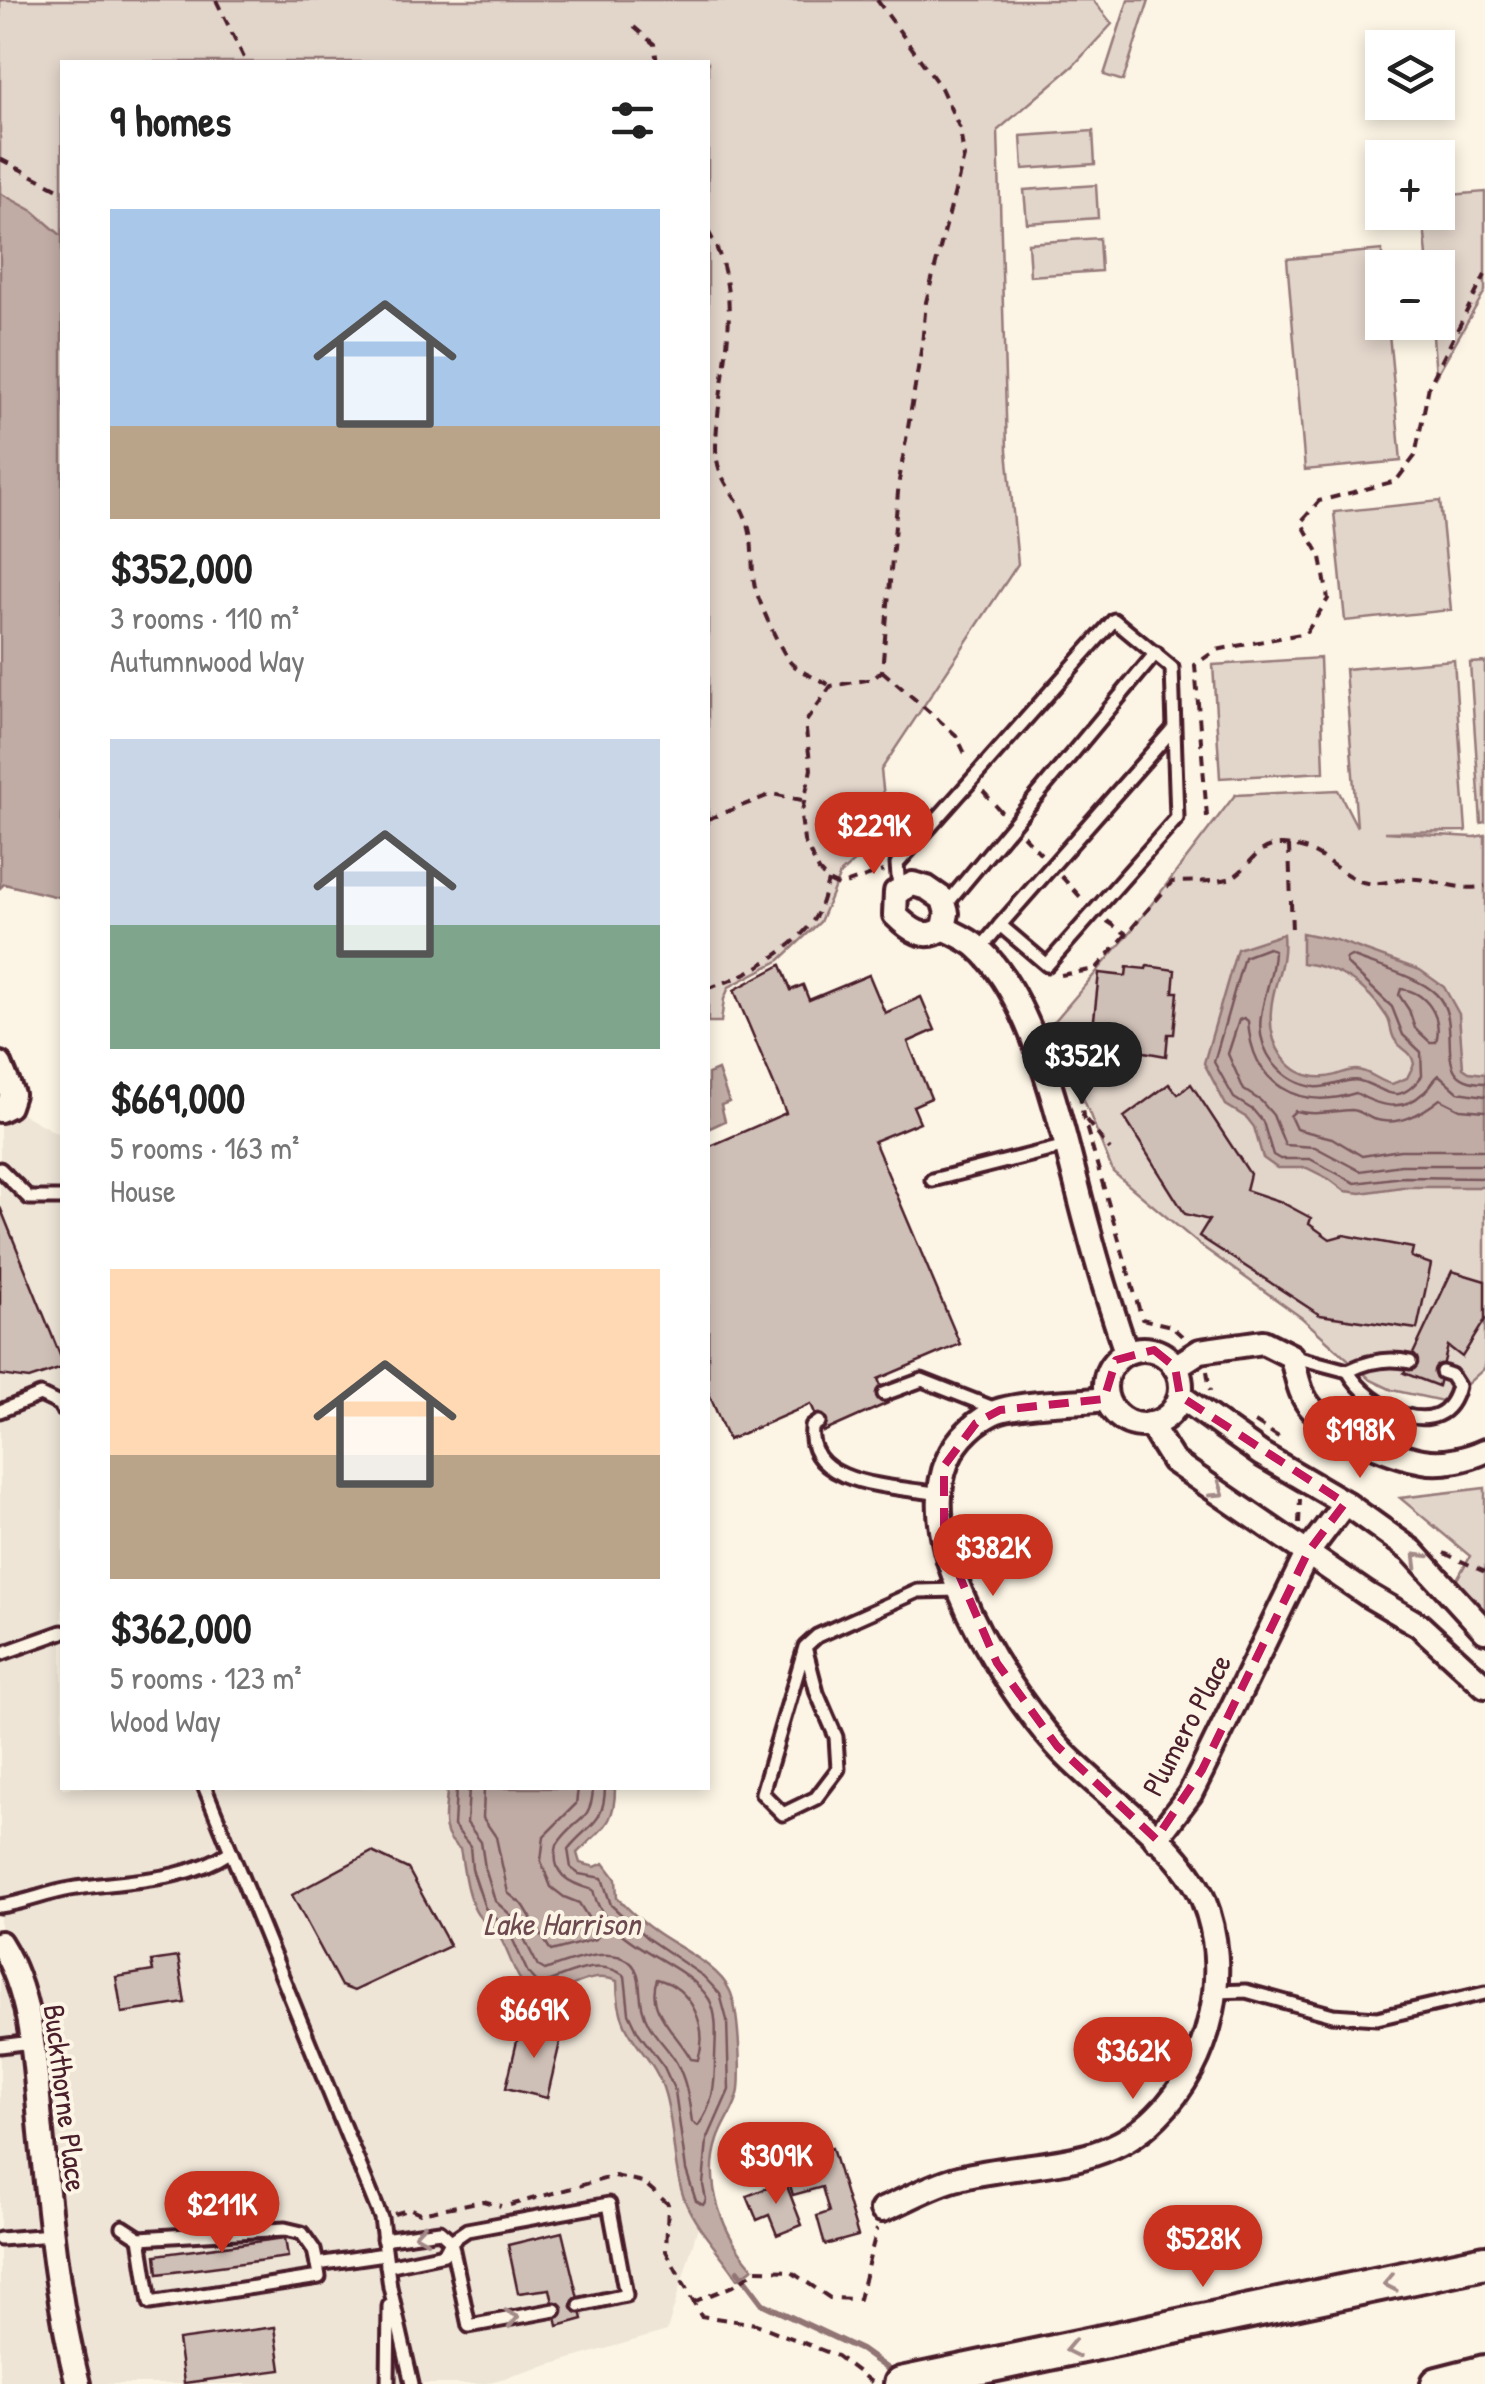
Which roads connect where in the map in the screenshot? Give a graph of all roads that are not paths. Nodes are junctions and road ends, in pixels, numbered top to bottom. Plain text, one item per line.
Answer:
1 (1156, 653) junction
2 (1172, 730) junction
3 (898, 889) junction
4 (945, 917) junction
5 (1000, 925) junction
6 (980, 950) junction
7 (0, 1064) edge
8 (0, 1110) edge
9 (1066, 1146) junction
10 (0, 1169) edge
11 (932, 1180) dead end
12 (60, 1198) edge
13 (1126, 1352) junction
14 (1292, 1356) junction
15 (1410, 1362) dead end
16 (1175, 1367) junction
17 (1348, 1371) junction
18 (1442, 1372) dead end
19 (884, 1394) dead end
20 (1180, 1396) junction
21 (1106, 1399) junction
22 (60, 1404) edge
23 (0, 1410) edge
24 (1000, 1410) junction
25 (819, 1422) dead end
26 (1150, 1424) junction
27 (1485, 1451) edge
28 (939, 1494) junction
29 (1345, 1503) junction
30 (1308, 1552) junction
31 (959, 1590) junction
32 (1485, 1631) edge
33 (60, 1633) edge
34 (805, 1647) junction
35 (0, 1654) edge
36 (1485, 1686) edge
37 (206, 1790) edge
38 (1156, 1839) junction
39 (230, 1852) junction
40 (0, 1906) edge
41 (0, 1942) edge
42 (1215, 1992) junction
43 (1485, 1993) edge
44 (31, 2042) junction
45 (0, 2046) edge
46 (882, 2210) road end
47 (123, 2227) dead end
48 (52, 2235) junction
49 (140, 2238) junction
50 (0, 2239) edge
51 (384, 2239) junction
52 (451, 2241) junction
53 (386, 2260) junction
54 (1485, 2262) edge
55 (318, 2264) junction
56 (390, 2287) junction
57 (580, 2305) dead end
58 (554, 2310) dead end
59 (1485, 2372) edge
60 (78, 2384) edge
61 (388, 2384) edge
62 (412, 2384) edge
63 (901, 2384) edge
64 (1439, 2384) edge

1 - 2 lane
1 - 3 lane
1 - 4 lane
2 - 5 lane
2 - 5 lane
3 - 4 street
3 - 4 street
4 - 6 street
5 - 6 lane
6 - 9 street
7 - 8 street
9 - 11 lane
9 - 13 street
10 - 12 lane
13 - 16 street
13 - 21 street
14 - 16 street
14 - 17 lane
14 - 27 street
15 - 17 lane
16 - 20 street
17 - 18 lane
19 - 24 lane
20 - 26 street
20 - 29 street
21 - 24 street, Plumero Place
21 - 26 street
22 - 23 lane
24 - 28 street, Plumero Place
25 - 28 lane
26 -> 30 street
28 - 31 street, Plumero Place
29 - 30 street, Plumero Place
32 -> 29 street
30 - 36 street
30 - 38 street, Plumero Place
31 - 34 lane
31 - 38 street, Plumero Place
33 - 35 lane
34 - 34 lane
37 - 39 lane
38 - 42 street
39 - 40 lane
39 - 51 lane
41 - 44 street, Buckthorne Place
42 - 43 lane
42 - 46 street
44 - 45 lane
44 - 48 street, Buckthorne Place
47 - 49 lane
48 - 50 lane
48 - 60 street, Buckthorne Place
49 - 55 lane
49 - 55 lane
52 -> 51 lane
51 - 53 lane
52 - 53 lane
52 - 57 lane
52 -> 58 lane
53 - 55 lane
53 - 56 lane
54 -> 63 main road
56 - 61 lane
56 - 62 lane
59 - 64 main road

